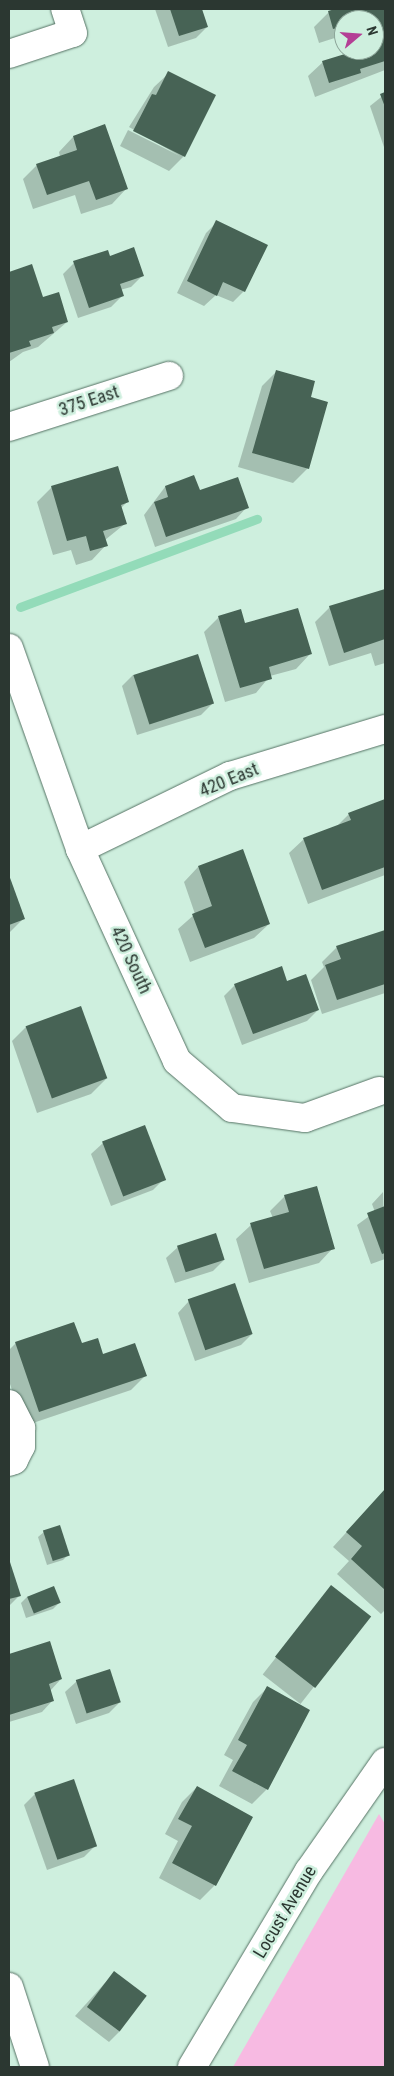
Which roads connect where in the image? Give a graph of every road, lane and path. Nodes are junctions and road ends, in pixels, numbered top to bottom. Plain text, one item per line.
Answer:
1 (69, 21) edge
2 (9, 54) edge
3 (169, 376) dead end
4 (9, 427) edge
5 (10, 657) edge
6 (385, 729) edge
7 (80, 849) junction
8 (380, 1091) dead end
9 (9, 1404) edge
10 (9, 1462) edge
11 (385, 1762) edge
12 (9, 1987) edge
13 (35, 2067) edge
14 (192, 2067) edge

1 - 2 street
3 - 4 street, 375 East
5 - 7 street, 420 South
6 - 7 street, 420 East
7 - 8 street, 420 South
9 - 10 street
11 - 14 street, Locust Avenue
12 - 13 street

